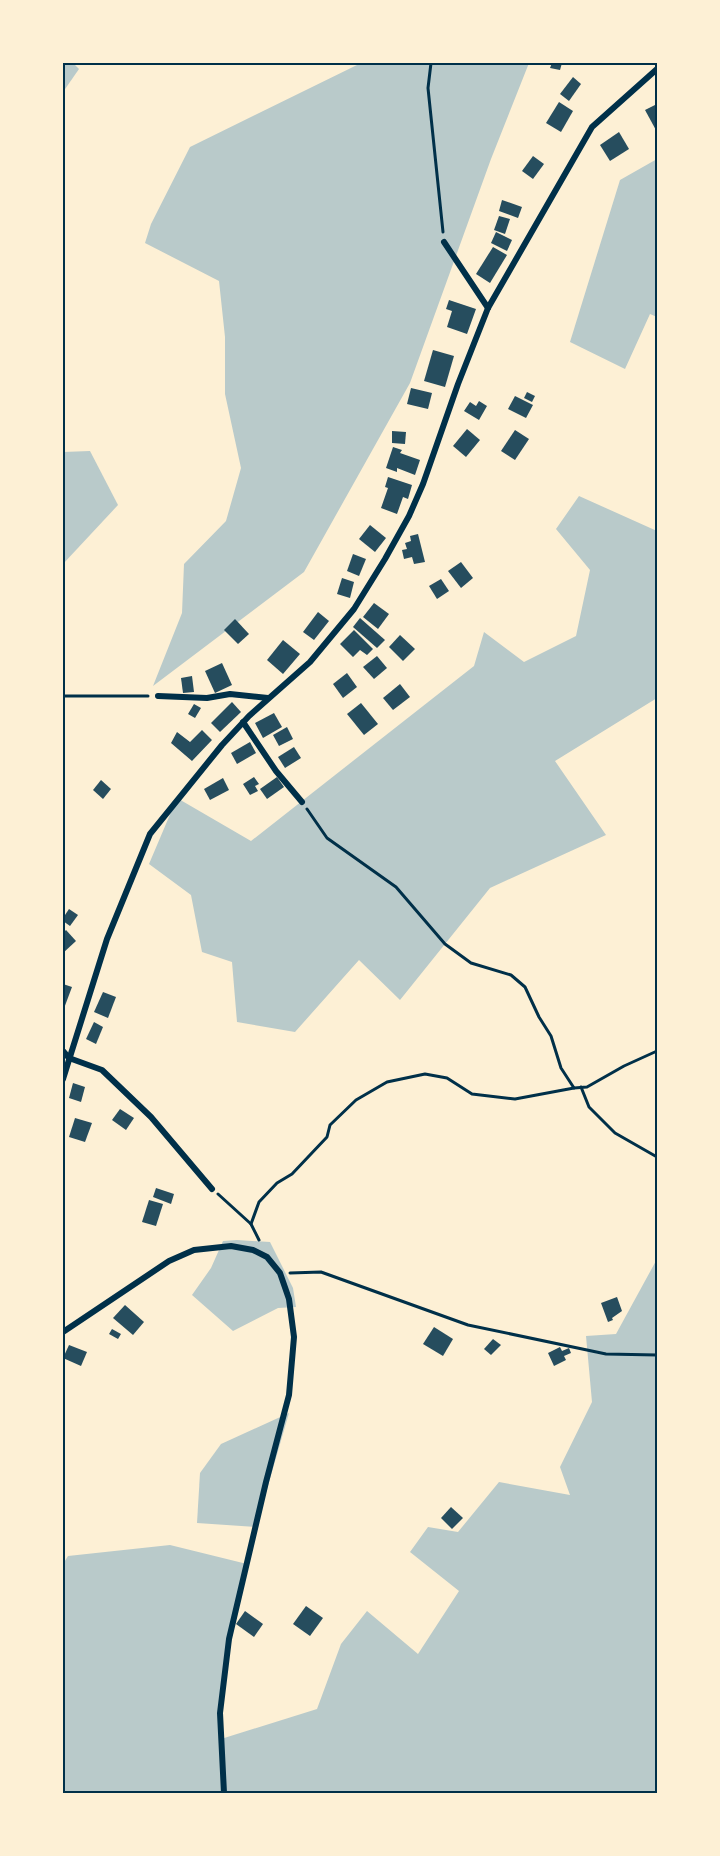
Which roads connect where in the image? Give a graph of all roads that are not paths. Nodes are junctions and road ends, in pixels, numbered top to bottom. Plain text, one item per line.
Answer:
1 (657, 69) edge
2 (444, 242) road end
3 (488, 308) junction
4 (158, 696) road end
5 (268, 698) junction
6 (243, 722) junction
7 (302, 802) road end
8 (63, 1050) edge
9 (69, 1058) junction
10 (63, 1078) edge
11 (213, 1189) road end
12 (63, 1332) edge
13 (224, 1793) edge

1 - 3 street
2 - 3 street
3 - 5 street
4 - 5 street
5 - 6 street
6 - 7 street
6 - 9 street
8 - 9 street
9 - 10 street
9 - 11 street
12 - 13 street

